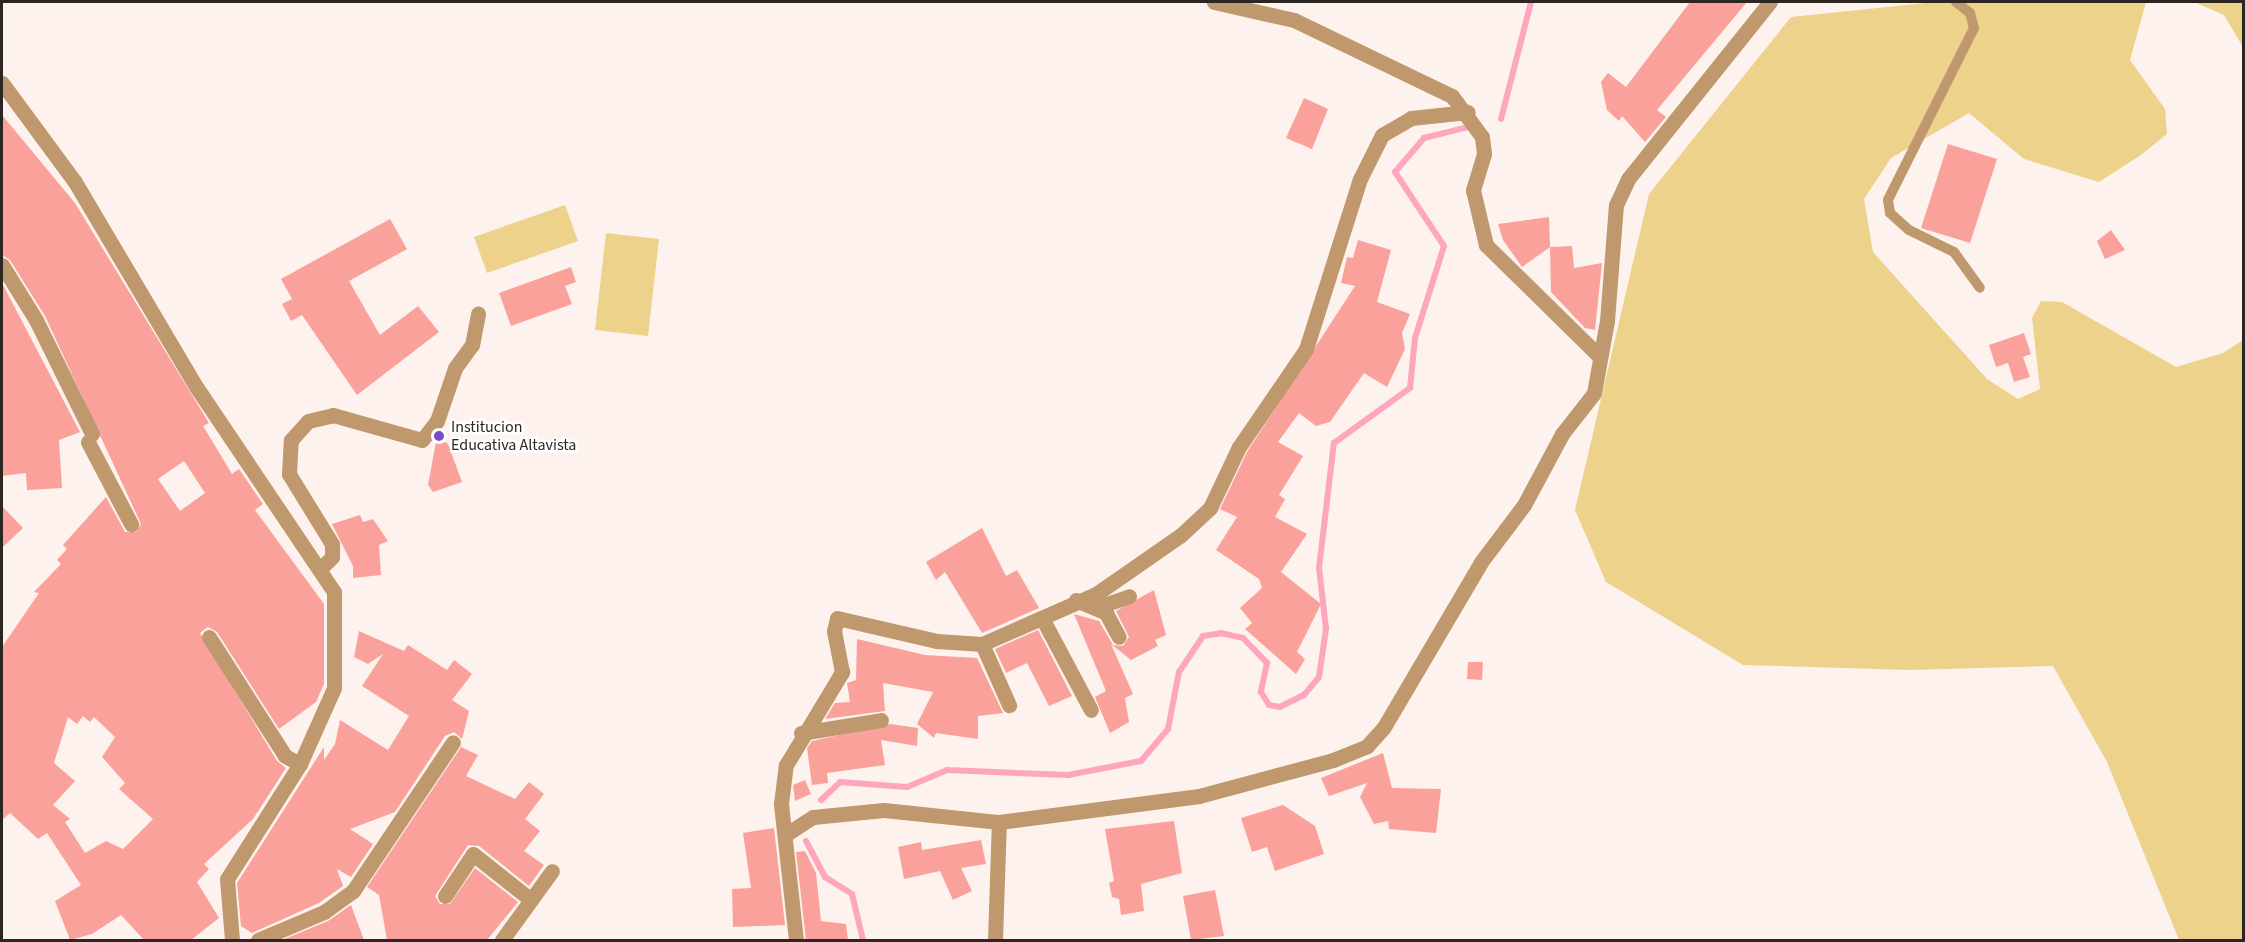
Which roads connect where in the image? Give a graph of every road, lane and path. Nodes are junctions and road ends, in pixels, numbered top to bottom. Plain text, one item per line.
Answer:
1 (1214, 2) edge
2 (1770, 2) edge
3 (1956, 2) edge
4 (2, 83) edge
5 (1468, 112) junction
6 (2, 265) edge
7 (1980, 288) dead end
8 (477, 314) dead end
9 (1600, 357) junction
10 (131, 524) dead end
11 (321, 567) junction
12 (1129, 596) dead end
13 (1076, 600) junction
14 (1095, 608) junction
15 (1042, 618) junction
16 (209, 637) dead end
17 (1119, 637) dead end
18 (982, 644) junction
19 (1010, 705) dead end
20 (1091, 710) dead end
21 (881, 720) dead end
22 (801, 733) junction
23 (453, 742) dead end
24 (300, 764) junction
25 (999, 822) junction
26 (785, 835) junction
27 (552, 871) dead end
28 (445, 896) dead end
29 (531, 900) junction
30 (229, 940) edge
31 (258, 940) edge
32 (502, 940) edge
33 (796, 940) edge
34 (995, 940) edge

1 - 5 street
2 - 9 street
3 - 7 lane
4 - 11 street
5 - 9 street
5 - 13 street
6 - 10 street
8 - 11 street
9 - 25 street
11 - 24 street
12 - 14 street
13 - 14 street
13 - 15 street
14 - 17 street
15 - 18 street
15 - 20 street
16 - 24 street
18 - 19 street
18 - 22 street
21 - 22 street
22 - 26 street
23 - 31 street
24 - 30 street
25 - 26 street
25 - 34 street
26 - 33 street
27 - 29 street
28 - 29 street
29 - 32 street

